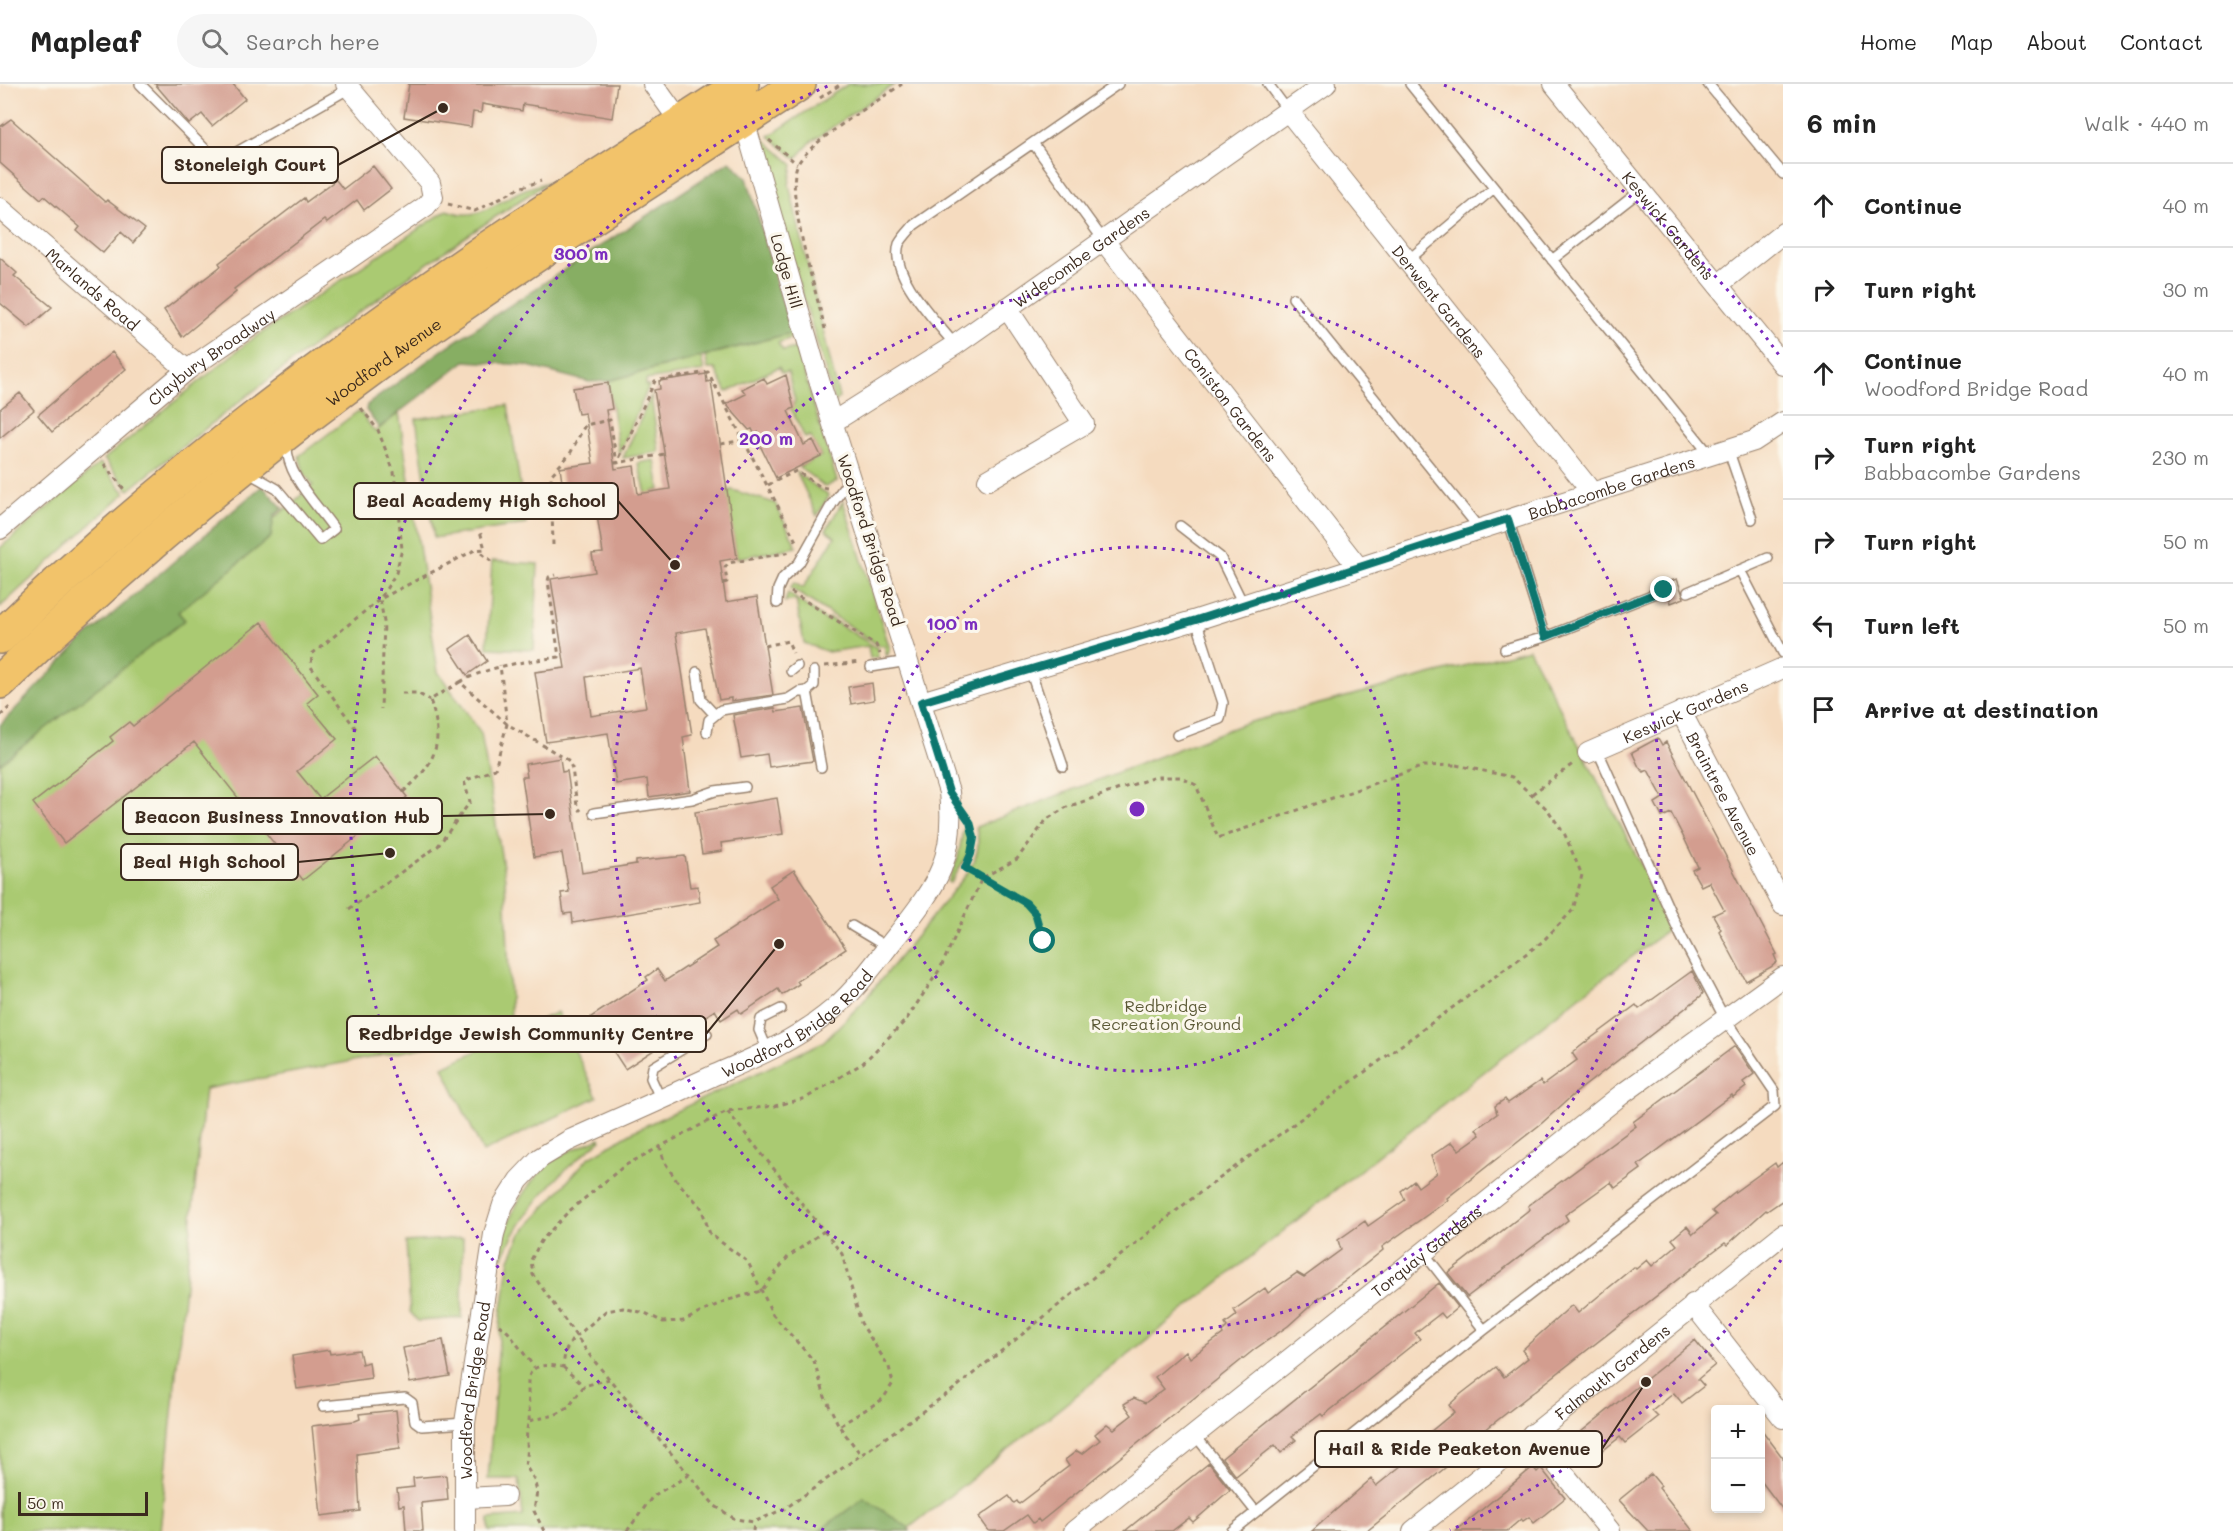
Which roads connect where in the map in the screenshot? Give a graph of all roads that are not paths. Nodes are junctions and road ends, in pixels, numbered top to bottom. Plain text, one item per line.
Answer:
1 (140, 84) edge
2 (653, 84) edge
3 (742, 84) edge
4 (799, 84) edge
5 (1118, 84) edge
6 (1268, 84) edge
7 (1326, 84) edge
8 (1410, 84) edge
9 (1554, 84) edge
10 (1708, 84) edge
11 (348, 86) edge
12 (1288, 111) junction
13 (681, 123) junction
14 (753, 127) junction
15 (1033, 143) junction
16 (1783, 174) edge
17 (1494, 188) junction
18 (1640, 190) junction
19 (0, 208) edge
20 (1783, 233) edge
21 (1104, 241) junction
22 (1552, 260) junction
23 (1407, 261) junction
24 (1718, 285) junction
25 (1293, 298) dead end
26 (1007, 308) junction
27 (955, 345) junction
28 (1783, 365) edge
29 (187, 370) junction
30 (833, 422) junction
31 (1783, 422) edge
32 (288, 431) junction
33 (1719, 452) junction
34 (237, 472) junction
35 (988, 480) dead end
36 (847, 484) junction
37 (1589, 494) junction
38 (1508, 519) junction
39 (1752, 519) dead end
40 (1180, 526) dead end
41 (1479, 528) junction
42 (0, 529) edge
43 (1768, 558) dead end
44 (1358, 567) junction
45 (1740, 572) junction
46 (1664, 590) dead end
47 (1688, 592) dead end
48 (777, 603) dead end
49 (1243, 604) junction
50 (1196, 620) junction
51 (0, 637) edge
52 (1545, 637) junction
53 (1505, 649) dead end
54 (1783, 653) edge
55 (907, 657) junction
56 (871, 667) dead end
57 (1783, 668) edge
58 (1030, 670) junction
59 (814, 671) dead end
60 (697, 672) dead end
61 (0, 682) edge
62 (803, 691) junction
63 (921, 702) junction
64 (1681, 712) junction
65 (714, 714) junction
66 (707, 732) dead end
67 (1177, 735) dead end
68 (1593, 751) joint
69 (1062, 766) dead end
70 (821, 767) dead end
71 (745, 787) dead end
72 (594, 813) road end
73 (1783, 905) edge
74 (852, 926) dead end
75 (887, 947) junction
76 (1783, 977) edge
77 (781, 1009) dead end
78 (1725, 1019) junction
79 (707, 1034) dead end
80 (768, 1051) junction
81 (661, 1100) junction
82 (1783, 1234) edge
83 (1424, 1253) junction
84 (1693, 1304) junction
85 (1484, 1330) junction
86 (323, 1407) dead end
87 (1783, 1418) edge
88 (465, 1423) junction
89 (1532, 1434) junction
90 (1195, 1435) junction
91 (505, 1496) dead end
92 (465, 1498) junction
93 (1256, 1512) junction
94 (465, 1531) edge
95 (1074, 1531) edge
96 (1232, 1531) edge
97 (1413, 1531) edge
98 (1610, 1531) edge

1 - 11 lane
2 - 13 street
3 - 13 highway, Woodford Avenue
4 - 14 highway, Woodford Avenue
5 - 15 lane
6 - 12 lane
7 - 12 street, Widecombe Gardens
8 - 17 lane
9 - 18 street, Keswick Gardens
10 - 16 lane
11 - 29 street, Claybury Broadway
12 - 21 street, Widecombe Gardens
12 - 23 street, Derwent Gardens
13 - 51 highway, Woodford Avenue
14 - 30 street, Lodge Hill
14 - 32 highway, Woodford Avenue
15 - 21 lane
15 - 27 lane
17 - 22 lane
17 - 23 lane
18 - 22 lane
18 - 24 street, Keswick Gardens
19 - 29 street, Marlands Road
20 - 24 street
21 - 26 street, Widecombe Gardens
21 - 44 street, Coniston Gardens
22 - 33 lane
23 - 37 street, Derwent Gardens
24 - 28 street, Keswick Gardens
25 - 41 lane
26 - 27 street, Widecombe Gardens
26 - 35 street
27 - 30 street, Widecombe Gardens
29 - 42 street, Claybury Broadway
30 - 36 street, Woodford Bridge Road
31 - 33 street, Babbacombe Gardens
32 - 34 highway, Woodford Avenue
32 - 34 lane
33 - 37 street, Babbacombe Gardens
33 - 39 lane
34 - 61 highway, Woodford Avenue
36 - 48 lane
36 - 55 street, Woodford Bridge Road
37 - 38 street, Babbacombe Gardens
38 - 41 street, Babbacombe Gardens
38 - 52 lane
40 - 49 lane
41 - 44 street, Babbacombe Gardens
43 - 45 lane
44 - 49 street, Babbacombe Gardens
45 - 47 lane
45 - 54 lane
46 - 52 lane
49 - 50 street, Babbacombe Gardens
50 - 58 street, Babbacombe Gardens
50 - 67 lane
52 - 53 lane
55 - 56 lane
55 - 63 street, Woodford Bridge Road
57 - 64 street, Keswick Gardens
58 - 63 street, Babbacombe Gardens
58 - 69 lane
59 - 62 lane
60 - 65 lane
62 - 65 lane
62 - 70 lane
63 - 75 street, Woodford Bridge Road
64 - 68 street, Keswick Gardens
64 - 73 street, Braintree Avenue
65 - 66 lane
68 - 78 lane
71 - 72 lane
74 - 75 lane
75 - 80 street, Woodford Bridge Road
76 - 78 street, Torquay Gardens
77 - 80 lane
78 - 83 street, Torquay Gardens
78 - 85 lane
79 - 81 lane
80 - 81 street, Woodford Bridge Road
81 - 88 street, Woodford Bridge Road
82 - 84 street, Falmouth Gardens
83 - 85 lane
83 - 90 street, Torquay Gardens
84 - 87 street
84 - 89 street, Falmouth Gardens
85 - 93 lane
86 - 88 lane
88 - 92 street, Woodford Bridge Road
89 - 97 street, Falmouth Gardens
89 - 98 street
90 - 93 lane
90 - 95 street, Torquay Gardens
91 - 92 street
92 - 94 street, Woodford Bridge Road
93 - 96 lane

